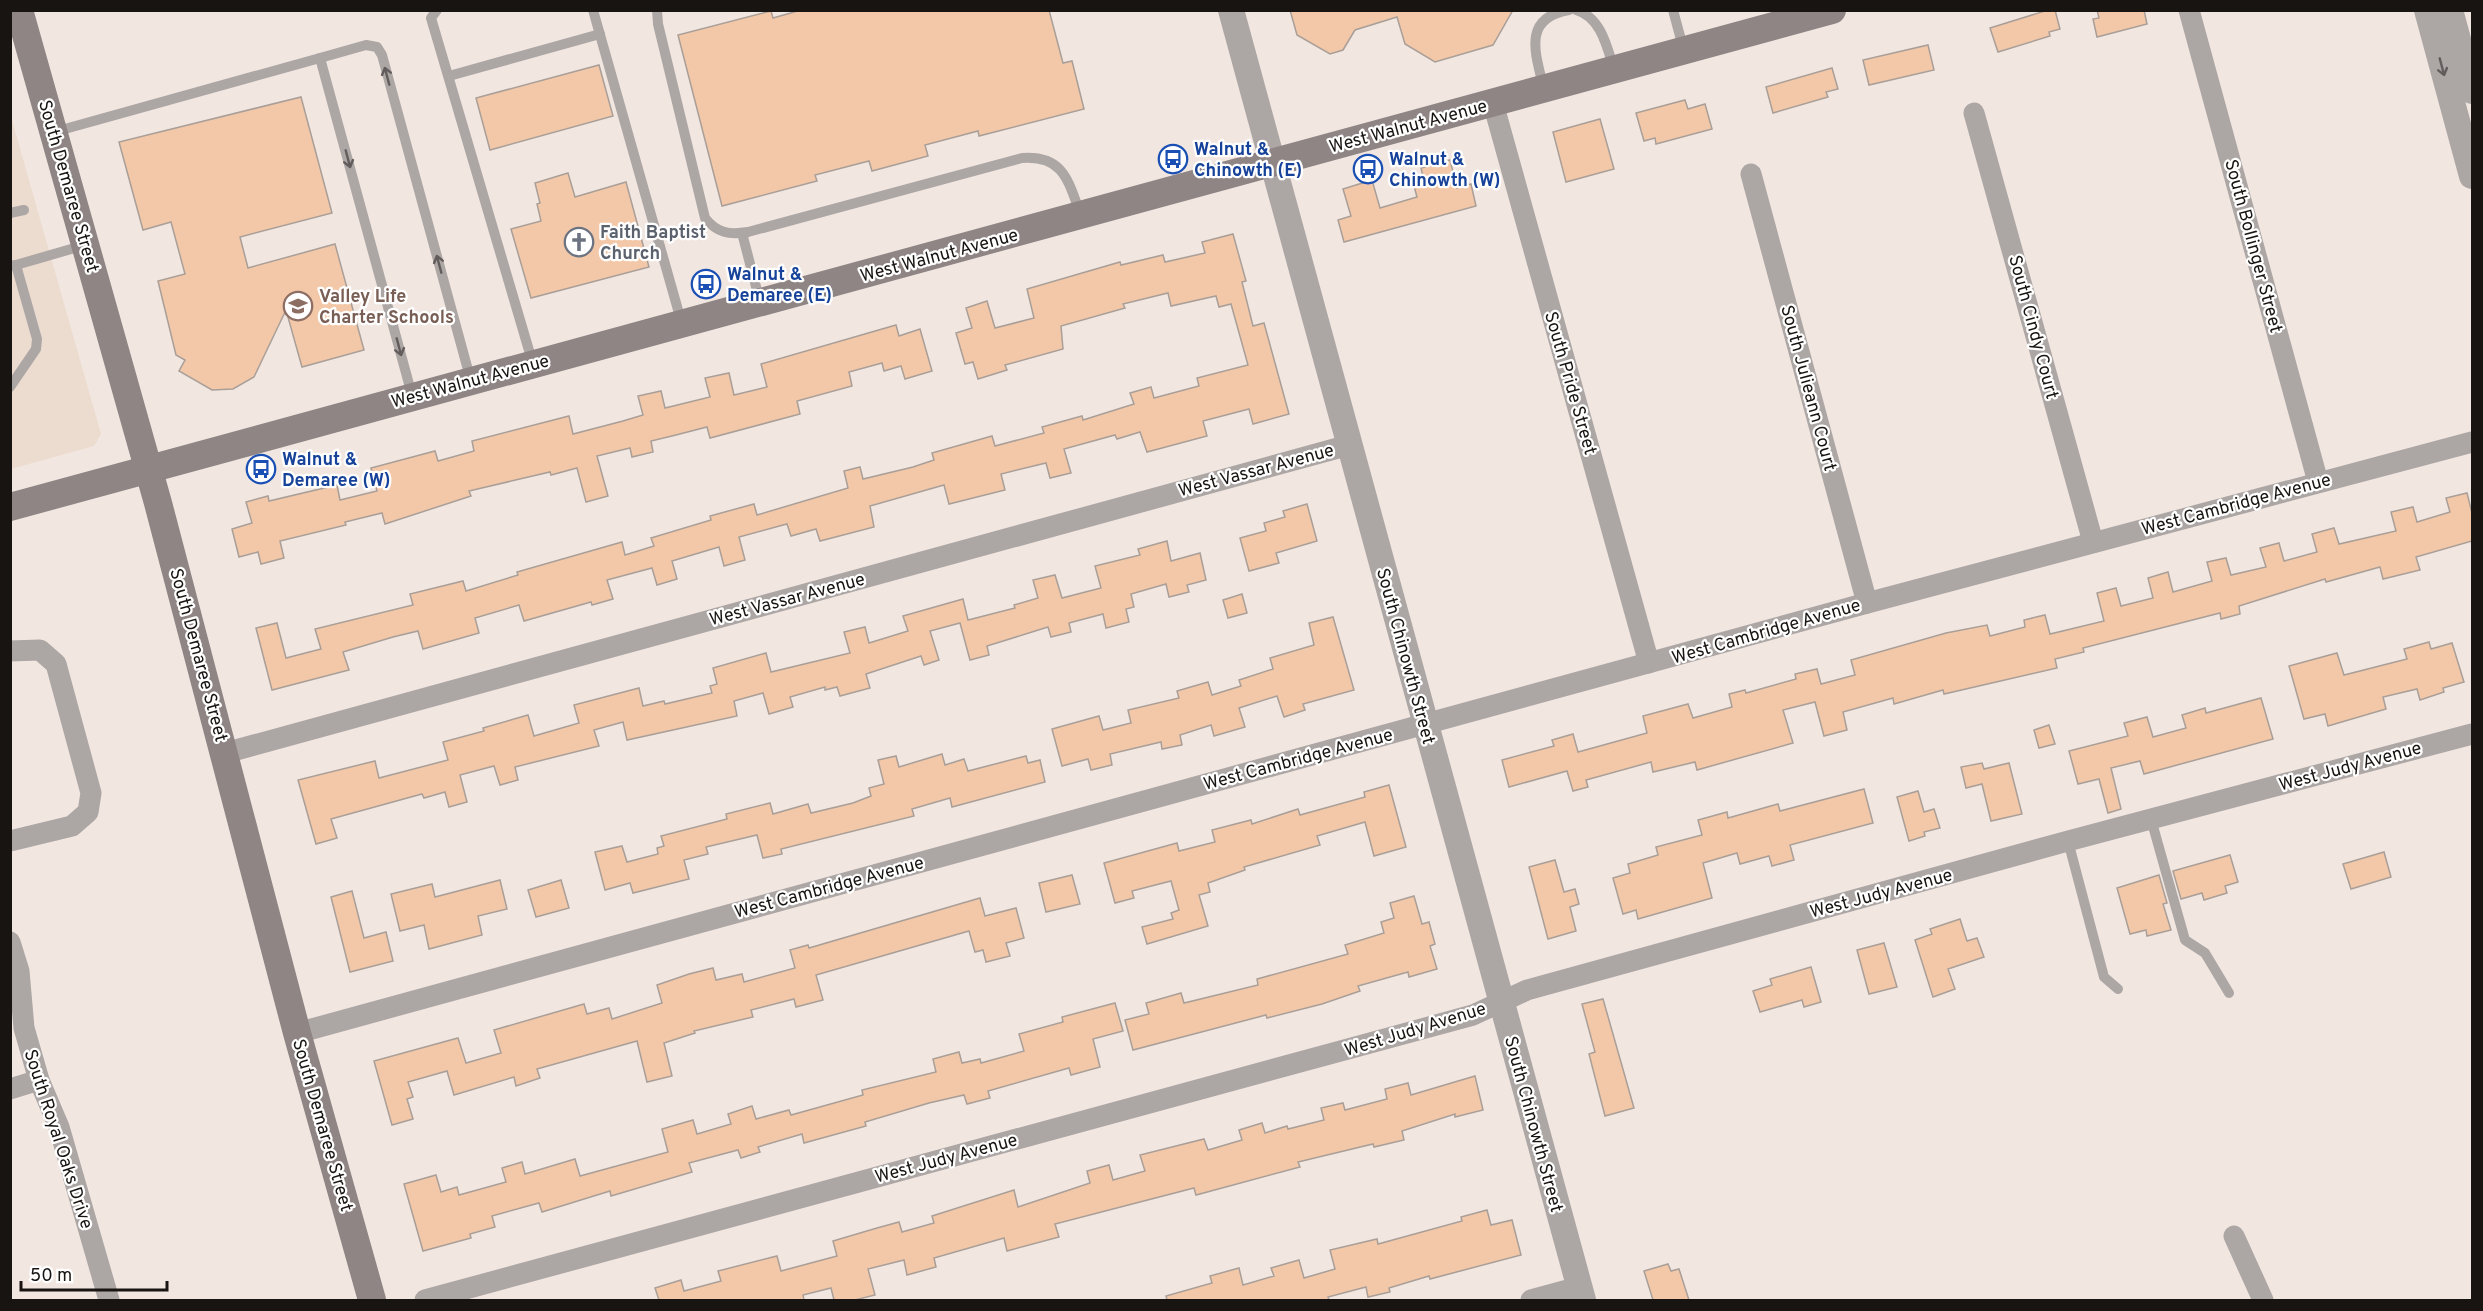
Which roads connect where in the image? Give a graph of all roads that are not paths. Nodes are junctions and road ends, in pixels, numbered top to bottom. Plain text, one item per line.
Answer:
1 (20, 10) edge
2 (437, 10) edge
3 (593, 10) edge
4 (657, 10) edge
5 (1230, 10) edge
6 (1569, 10) edge
7 (1576, 10) edge
8 (1673, 10) edge
9 (1832, 10) edge
10 (2189, 10) edge
11 (2427, 10) edge
12 (2450, 10) edge
13 (600, 34) junction
14 (1684, 51) junction
15 (320, 58) junction
16 (1614, 69) junction
17 (448, 76) junction
18 (1544, 89) junction
19 (2472, 91) edge
20 (1493, 103) junction
21 (1974, 113) dead end
22 (54, 132) junction
23 (1272, 163) junction
24 (1751, 174) dead end
25 (2472, 176) edge
26 (24, 210) dead end
27 (10, 213) edge
28 (1081, 216) junction
29 (742, 233) junction
30 (85, 245) junction
31 (13, 266) edge
32 (760, 303) junction
33 (682, 324) junction
34 (533, 364) junction
35 (471, 381) junction
36 (10, 387) edge
37 (413, 397) junction
38 (2472, 442) edge
39 (1349, 445) junction
40 (149, 470) junction
41 (2318, 482) junction
42 (10, 507) edge
43 (2093, 542) junction
44 (1867, 603) junction
45 (10, 651) edge
46 (1649, 663) junction
47 (1424, 724) junction
48 (2472, 734) edge
49 (225, 753) junction
50 (2151, 819) junction
51 (10, 841) edge
52 (2068, 841) junction
53 (10, 942) edge
54 (2118, 989) dead end
55 (2229, 993) dead end
56 (1501, 1002) junction
57 (297, 1033) junction
58 (39, 1080) junction
59 (10, 1089) edge
60 (2234, 1236) dead end
61 (1581, 1294) edge
62 (109, 1300) edge
63 (372, 1300) edge
64 (425, 1300) edge
65 (1531, 1300) edge
66 (2263, 1300) edge

1 - 22 main road, South Demaree Street
2 - 17 lane
3 - 13 lane
4 - 29 lane
5 - 23 street, South Chinowth Street
6 - 18 lane
7 - 16 lane
8 - 14 lane
9 - 14 main road, West Walnut Avenue
10 - 41 street, South Bollinger Street
11 -> 25 street
12 - 19 street
13 - 17 lane
13 - 33 lane
14 - 16 main road, West Walnut Avenue
15 - 22 lane
35 -> 15 lane
15 -> 37 lane
16 - 18 main road, West Walnut Avenue
17 - 34 lane
18 - 20 main road, West Walnut Avenue
20 - 23 main road, West Walnut Avenue
20 - 46 street, South Pride Street
21 - 43 street, South Cindy Court
22 - 30 main road, South Demaree Street
23 - 28 main road, West Walnut Avenue
23 - 39 street, South Chinowth Street
24 - 44 street, South Julieann Court
26 - 27 lane
28 - 29 lane
28 - 32 main road, West Walnut Avenue
29 - 32 lane
30 - 31 lane
30 - 40 main road, South Demaree Street
31 - 36 lane
32 - 33 main road, West Walnut Avenue
33 - 34 main road, West Walnut Avenue
34 - 35 main road, West Walnut Avenue
35 - 37 main road, West Walnut Avenue
37 - 40 main road, West Walnut Avenue
38 - 41 street, West Cambridge Avenue
39 - 47 street, South Chinowth Street
39 - 49 street, West Vassar Avenue
40 - 42 main road, West Walnut Avenue
40 - 49 main road, South Demaree Street
41 - 43 street, West Cambridge Avenue
43 - 44 street, West Cambridge Avenue
44 - 46 street, West Cambridge Avenue
45 - 51 street
46 - 47 street, West Cambridge Avenue
47 - 56 street, South Chinowth Street
47 - 57 street, West Cambridge Avenue
48 - 50 street, West Judy Avenue
49 - 57 main road, South Demaree Street
50 - 52 street, West Judy Avenue
50 - 55 lane
52 - 54 lane
52 - 56 street, West Judy Avenue
53 - 58 street, South Royal Oaks Drive
56 - 61 street, South Chinowth Street
56 - 64 street, West Judy Avenue
57 - 63 main road, South Demaree Street
58 - 59 street
58 - 62 street, South Royal Oaks Drive
60 - 66 street
61 - 65 street

